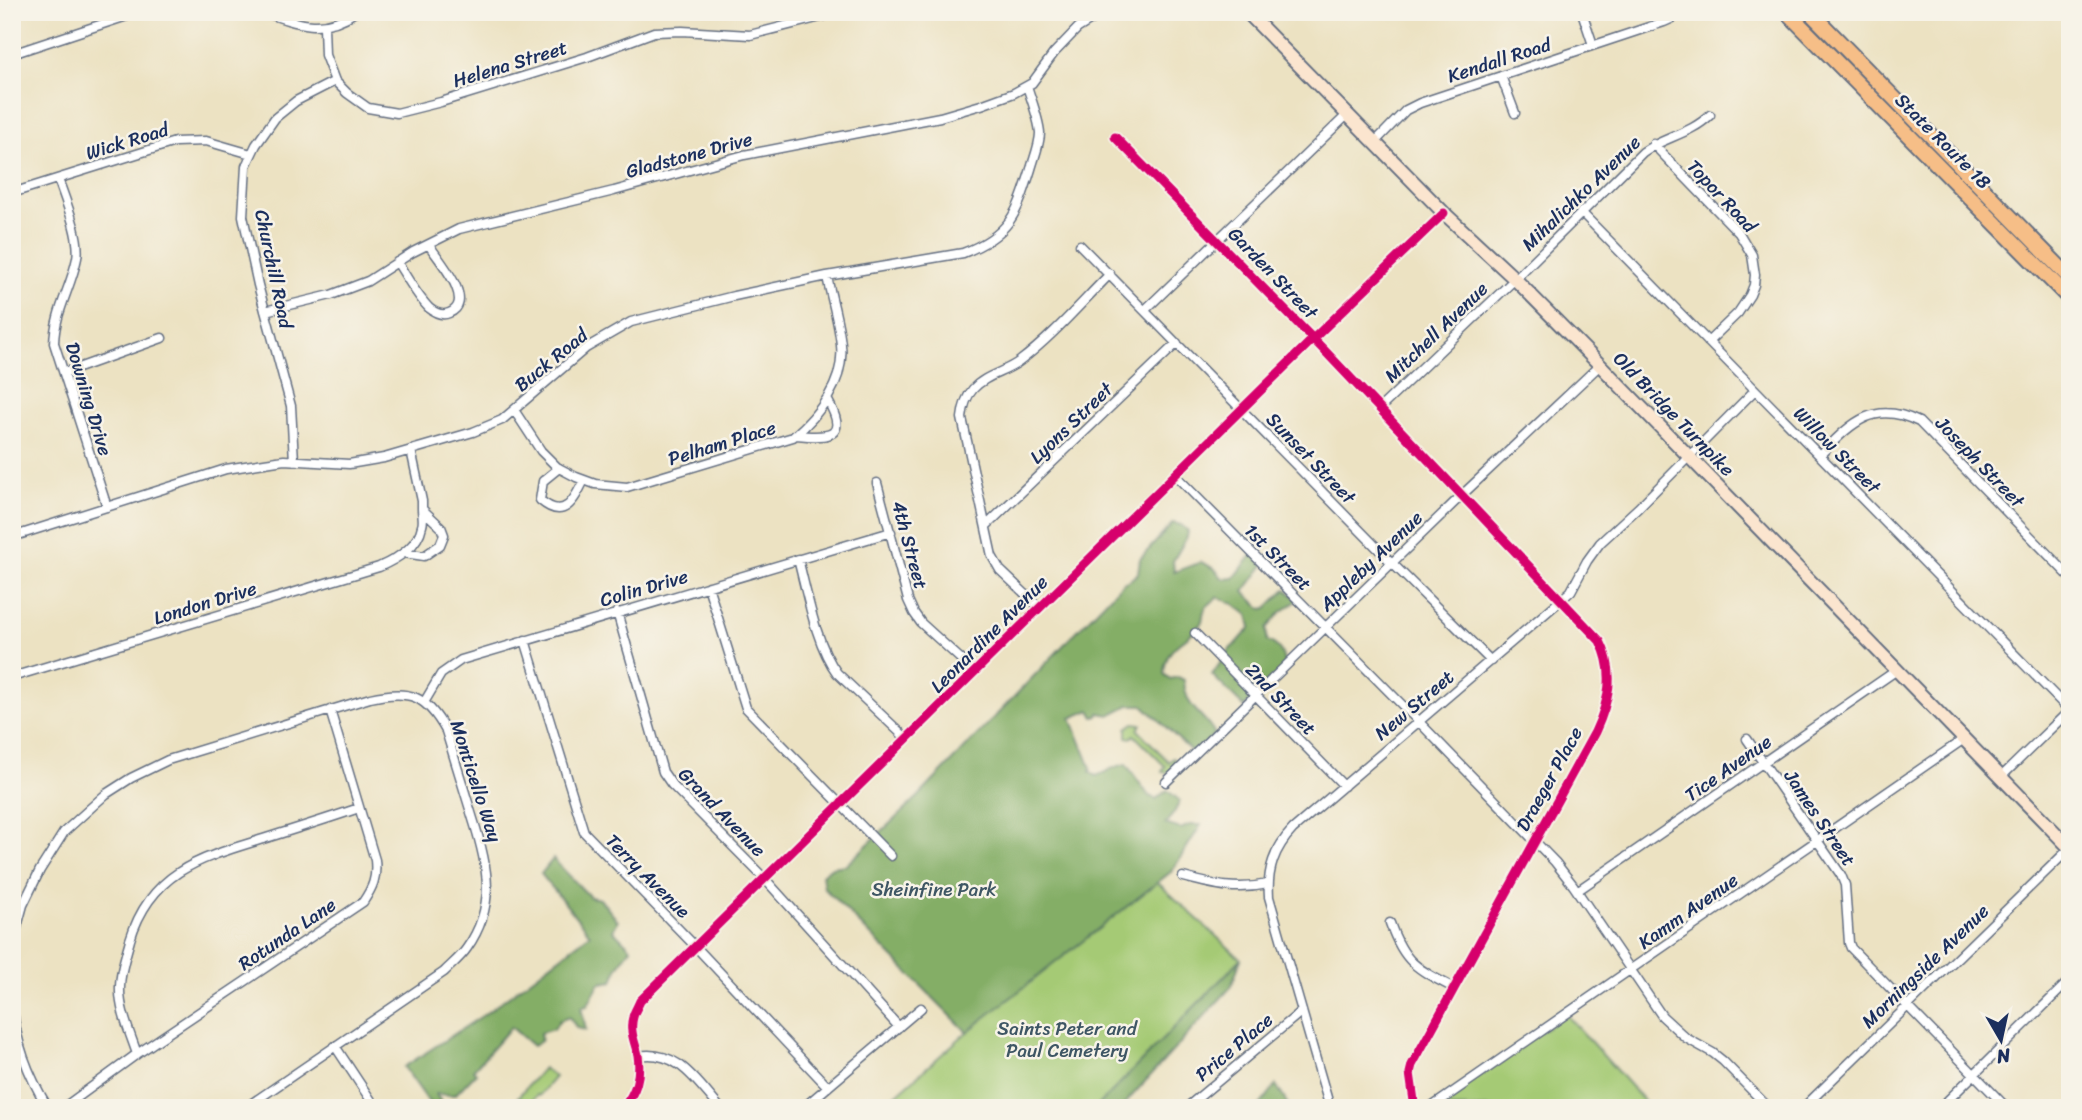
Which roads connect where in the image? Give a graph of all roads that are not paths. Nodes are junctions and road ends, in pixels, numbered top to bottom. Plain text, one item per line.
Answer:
1 (138, 12) edge
2 (264, 12) edge
3 (355, 12) edge
4 (840, 12) edge
5 (1104, 12) edge
6 (1247, 12) edge
7 (1582, 12) edge
8 (1686, 12) edge
9 (1787, 12) edge
10 (1810, 12) edge
11 (110, 16) edge
12 (806, 16) edge
13 (324, 26) junction
14 (1593, 45) junction
15 (12, 54) edge
16 (1501, 76) junction
17 (335, 81) junction
18 (1027, 86) junction
19 (1515, 113) dead end
20 (1347, 115) junction
21 (1710, 115) dead end
22 (1115, 137) dead end
23 (1375, 142) junction
24 (1653, 144) junction
25 (251, 154) junction
26 (58, 179) junction
27 (12, 193) edge
28 (1581, 212) junction
29 (1444, 213) junction
30 (1216, 240) junction
31 (429, 245) junction
32 (1080, 245) dead end
33 (397, 262) junction
34 (1110, 274) junction
35 (827, 276) junction
36 (2070, 278) edge
37 (1515, 279) junction
38 (2070, 299) edge
39 (1145, 310) junction
40 (265, 311) junction
41 (162, 338) dead end
42 (1313, 339) junction
43 (1707, 342) junction
44 (1177, 343) junction
45 (1600, 365) junction
46 (64, 373) junction
47 (1755, 390) junction
48 (827, 399) junction
49 (1380, 408) junction
50 (1242, 409) junction
51 (514, 410) junction
52 (796, 435) junction
53 (411, 450) junction
54 (1820, 455) junction
55 (1688, 457) junction
56 (294, 460) junction
57 (559, 468) junction
58 (1175, 475) junction
59 (584, 480) junction
60 (877, 483) dead end
61 (1462, 495) junction
62 (107, 507) junction
63 (422, 509) junction
64 (986, 526) junction
65 (891, 532) junction
66 (12, 537) edge
67 (404, 553) junction
68 (798, 559) junction
69 (1392, 563) junction
70 (2070, 577) edge
71 (708, 586) junction
72 (1561, 600) junction
73 (1040, 608) junction
74 (617, 612) junction
75 (1326, 628) junction
76 (1195, 633) dead end
77 (525, 640) junction
78 (1491, 661) junction
79 (1897, 670) junction
80 (975, 672) junction
81 (12, 677) edge
82 (1256, 695) junction
83 (425, 701) junction
84 (330, 710) junction
85 (2069, 710) edge
86 (1419, 721) junction
87 (907, 739) junction
88 (1747, 739) dead end
89 (1964, 739) junction
90 (1763, 763) junction
91 (2001, 778) junction
92 (1166, 782) dead end
93 (1344, 786) junction
94 (840, 805) junction
95 (359, 808) junction
96 (1818, 840) junction
97 (1535, 842) junction
98 (2070, 848) edge
99 (891, 856) dead end
100 (1183, 877) dead end
101 (765, 879) junction
102 (1268, 884) junction
103 (1577, 891) junction
104 (1390, 923) dead end
105 (12, 945) edge
106 (695, 946) junction
107 (1631, 969) junction
108 (2070, 980) edge
109 (1454, 988) junction
110 (12, 1003) edge
111 (1908, 1005) junction
112 (921, 1008) dead end
113 (1302, 1010) junction
114 (899, 1027) junction
115 (335, 1046) junction
116 (137, 1054) junction
117 (638, 1056) junction
118 (1975, 1073) junction
119 (828, 1087) junction
120 (48, 1108) edge
121 (63, 1108) edge
122 (245, 1108) edge
123 (376, 1108) edge
124 (623, 1108) edge
125 (720, 1108) edge
126 (803, 1108) edge
127 (1186, 1108) edge
128 (1331, 1108) edge
129 (1415, 1108) edge
130 (1430, 1108) edge
131 (1769, 1108) edge
132 (1803, 1108) edge
133 (1940, 1108) edge
134 (2007, 1108) edge

1 - 11 street
2 - 13 street
3 - 13 street
4 - 12 street, Helena Street
5 - 18 street, Gladstone Drive
6 - 20 street, Old Bridge Turnpike
7 - 14 street
8 - 14 street, Kendall Road
9 - 38 highway, State Route 18
10 - 36 highway, State Route 18
11 - 15 street
12 - 17 street, Helena Street
13 - 17 street
14 - 16 street, Kendall Road
16 - 19 street
16 - 23 street, Kendall Road
17 - 25 street, Churchill Road
18 - 31 street, Gladstone Drive
18 - 35 street, Buck Road
20 - 23 street, Old Bridge Turnpike
20 - 30 street
21 - 24 street, Mihalichko Avenue
22 - 30 street, Garden Street
23 - 29 street, Old Bridge Turnpike
24 - 28 street, Mihalichko Avenue
24 - 43 street, Topor Road
25 - 26 street, Wick Road
25 - 40 street, Churchill Road
26 - 27 street, Wick Road
26 - 46 street, Downing Drive
28 - 37 street, Mihalichko Avenue
28 - 43 street, Willow Street
29 - 37 street, Old Bridge Turnpike
29 - 42 street, Leonardine Avenue
30 - 39 street
30 - 42 street, Garden Street
31 - 33 street, Gladstone Drive
31 - 33 street
32 - 34 street, Sunset Street
33 - 40 street, Gladstone Drive
34 - 39 street, Sunset Street
34 - 64 street
35 - 48 street, Pelham Place
35 - 51 street, Buck Road
37 - 45 street, Old Bridge Turnpike
37 - 49 street, Mitchell Avenue
39 - 44 street, Sunset Street
40 - 56 street, Churchill Road
41 - 46 street
42 - 49 street, Garden Street
42 - 50 street, Leonardine Avenue
43 - 47 street, Willow Street
44 - 50 street, Sunset Street
44 - 64 street, Lyons Street
45 - 55 street, Old Bridge Turnpike
45 - 61 street, Appleby Avenue
46 - 62 street, Downing Drive
47 - 54 street, Willow Street
47 - 55 street, New Street
48 - 52 street, Pelham Place
48 - 52 street
49 - 61 street, Garden Street
50 - 58 street, Leonardine Avenue
50 - 69 street, Sunset Street
51 - 53 street, Buck Road
51 - 57 street, Pelham Place
52 - 59 street, Pelham Place
53 - 56 street, Buck Road
53 - 63 street
54 - 70 street, Joseph Street
54 - 85 street, Willow Street
55 - 72 street, New Street
55 - 79 street, Old Bridge Turnpike
56 - 62 street, Buck Road
57 - 59 street, Pelham Place
57 - 59 street
58 - 73 street, Leonardine Avenue
58 - 75 street, 1st Street
60 - 65 street, 4th Street
61 - 69 street, Appleby Avenue
61 - 72 street, Draeger Place
62 - 66 street, Buck Road
63 - 67 street
63 - 67 street, London Drive
64 - 73 street
65 - 68 street, Colin Drive
65 - 80 street, 4th Street
67 - 81 street, London Drive
68 - 71 street, Colin Drive
68 - 87 street
69 - 75 street, Appleby Avenue
69 - 78 street, Sunset Street
71 - 74 street, Colin Drive
71 - 94 street
72 - 78 street, New Street
72 - 97 street, Draeger Place
73 - 80 street, Leonardine Avenue
74 - 77 street, Colin Drive
74 - 101 street, Grand Avenue
75 - 82 street, Appleby Avenue
75 - 86 street, 1st Street
76 - 82 street, 2nd Street
77 - 83 street, Colin Drive
77 - 106 street, Terry Avenue
78 - 86 street, New Street
79 - 89 street, Old Bridge Turnpike
79 - 90 street, Tice Avenue
80 - 87 street, Leonardine Avenue
82 - 92 street, Appleby Avenue
82 - 93 street, 2nd Street
83 - 84 street
83 - 115 street, Monticello Way
84 - 95 street, Rotunda Lane
84 - 105 street
85 - 91 street
86 - 93 street, New Street
86 - 97 street, 1st Street
87 - 94 street, Leonardine Avenue
88 - 90 street, James Street
89 - 91 street, Old Bridge Turnpike
89 - 96 street, Kamm Avenue
90 - 96 street, James Street
90 - 103 street, Tice Avenue
91 - 98 street, Old Bridge Turnpike
93 - 102 street, New Street
94 - 99 street
94 - 101 street, Leonardine Avenue
95 - 116 street, Rotunda Lane
95 - 116 street
96 - 107 street, Kamm Avenue
96 - 111 street, James Street
97 - 103 street, 1st Street
97 - 109 street, Draeger Place
98 - 111 street, Morningside Avenue
100 - 102 street
101 - 106 street, Leonardine Avenue
101 - 114 street, Grand Avenue
102 - 113 street, New Street
103 - 107 street, 1st Street
104 - 109 street
106 - 117 street, Leonardine Avenue
106 - 119 street, Terry Avenue
107 - 130 street, Kamm Avenue
107 - 131 street, 1st Street
108 - 118 street
109 - 129 street, Draeger Place
110 - 120 street
111 - 118 street, James Street
111 - 132 street, Morningside Avenue
112 - 114 street
113 - 127 street, Price Place
113 - 128 street, New Street
114 - 119 street
115 - 122 street, Monticello Way
115 - 123 street
116 - 121 street, Rotunda Lane
117 - 124 street, Leonardine Avenue
117 - 125 street
118 - 133 street
118 - 134 street, James Street
119 - 126 street

